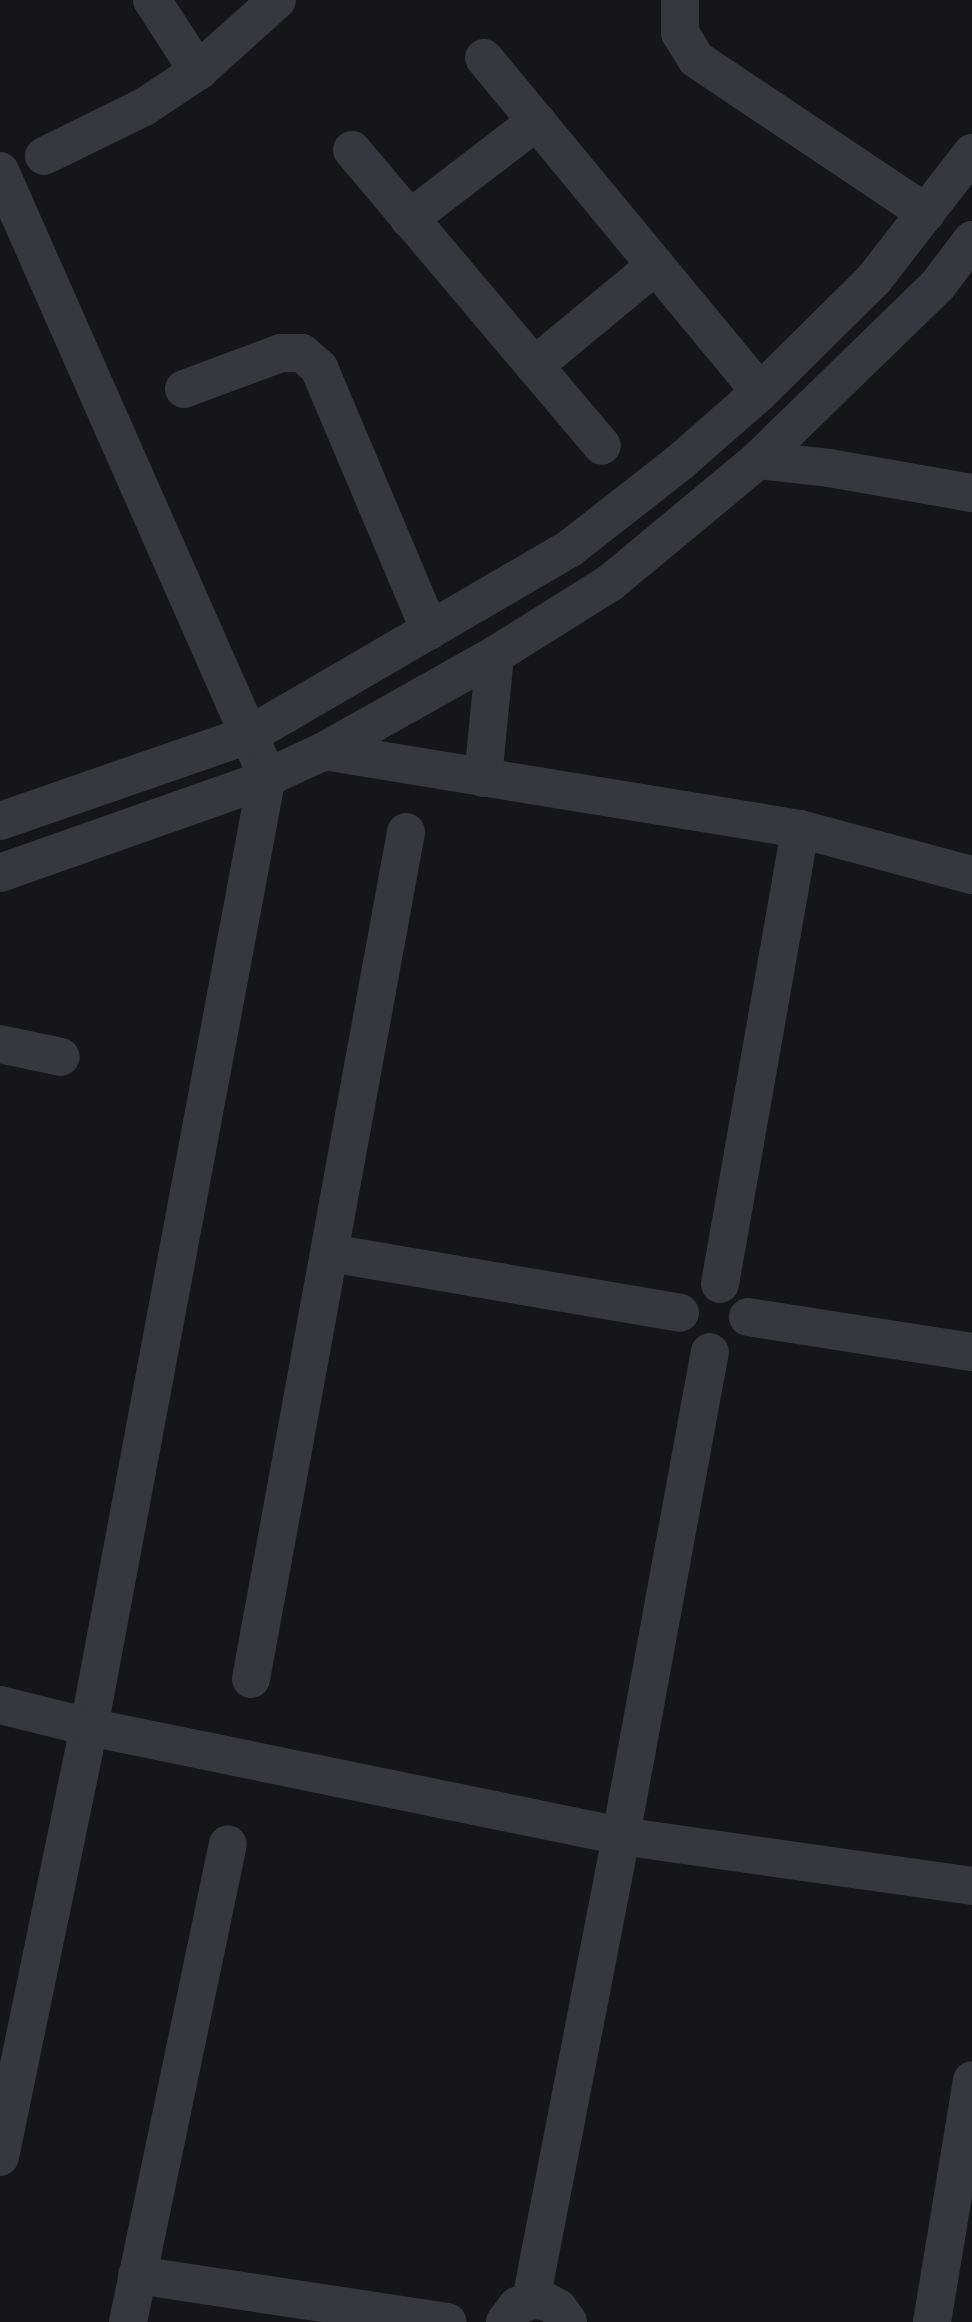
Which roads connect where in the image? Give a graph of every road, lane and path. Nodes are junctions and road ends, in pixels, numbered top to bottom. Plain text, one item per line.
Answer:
1 (152, 0) edge
2 (277, 0) edge
3 (680, 0) edge
4 (484, 58) dead end
5 (198, 71) junction
6 (537, 121) junction
7 (352, 150) dead end
8 (972, 153) edge
9 (44, 156) dead end
10 (0, 171) edge
11 (926, 213) junction
12 (409, 219) junction
13 (972, 240) edge
14 (656, 265) junction
15 (534, 366) junction
16 (184, 389) dead end
17 (760, 392) junction
18 (602, 446) dead end
19 (758, 460) junction
20 (972, 493) edge
21 (430, 631) junction
22 (495, 656) junction
23 (251, 734) junction
24 (324, 751) junction
25 (267, 776) junction
26 (483, 778) junction
27 (0, 821) edge
28 (800, 829) junction
29 (406, 832) dead end
30 (0, 873) edge
31 (972, 875) edge
32 (0, 1044) edge
33 (61, 1057) dead end
34 (330, 1254) junction
35 (720, 1284) junction
36 (680, 1313) junction
37 (748, 1317) junction
38 (710, 1352) junction
39 (972, 1352) edge
40 (251, 1679) dead end
41 (0, 1705) edge
42 (89, 1727) junction
43 (621, 1836) junction
44 (228, 1844) dead end
45 (972, 1886) edge
46 (972, 2080) edge
47 (0, 2157) edge
48 (137, 2275) junction
49 (518, 2311) edge
50 (128, 2322) edge
51 (447, 2322) edge
52 (568, 2322) edge
53 (932, 2322) edge

1 - 5 street
2 - 5 street
3 - 11 street
4 - 6 street
5 - 9 street
6 - 12 street
6 - 14 street
7 - 12 street
8 - 11 street
10 - 23 street
11 - 17 street
12 - 15 street
13 - 19 street
14 - 15 street
14 - 17 street
15 - 18 street
16 - 21 street
17 - 21 street
19 - 20 street
19 - 22 street
21 - 23 street
22 - 24 street
22 - 26 street
23 - 25 street
23 - 27 street
24 - 25 street
24 - 26 street
25 - 30 street
25 - 42 street
26 - 28 street
28 - 31 street
28 - 35 street
29 - 34 street
32 - 33 street
34 - 36 street
34 - 40 street
35 - 36 street
35 - 37 street
36 - 38 street
37 - 38 street
37 - 39 street
38 - 43 street
41 - 42 street
42 - 43 street
42 - 47 street
43 - 45 street
43 - 49 street
44 - 48 street
46 - 53 street
48 - 50 street
48 - 51 street
49 - 52 street

